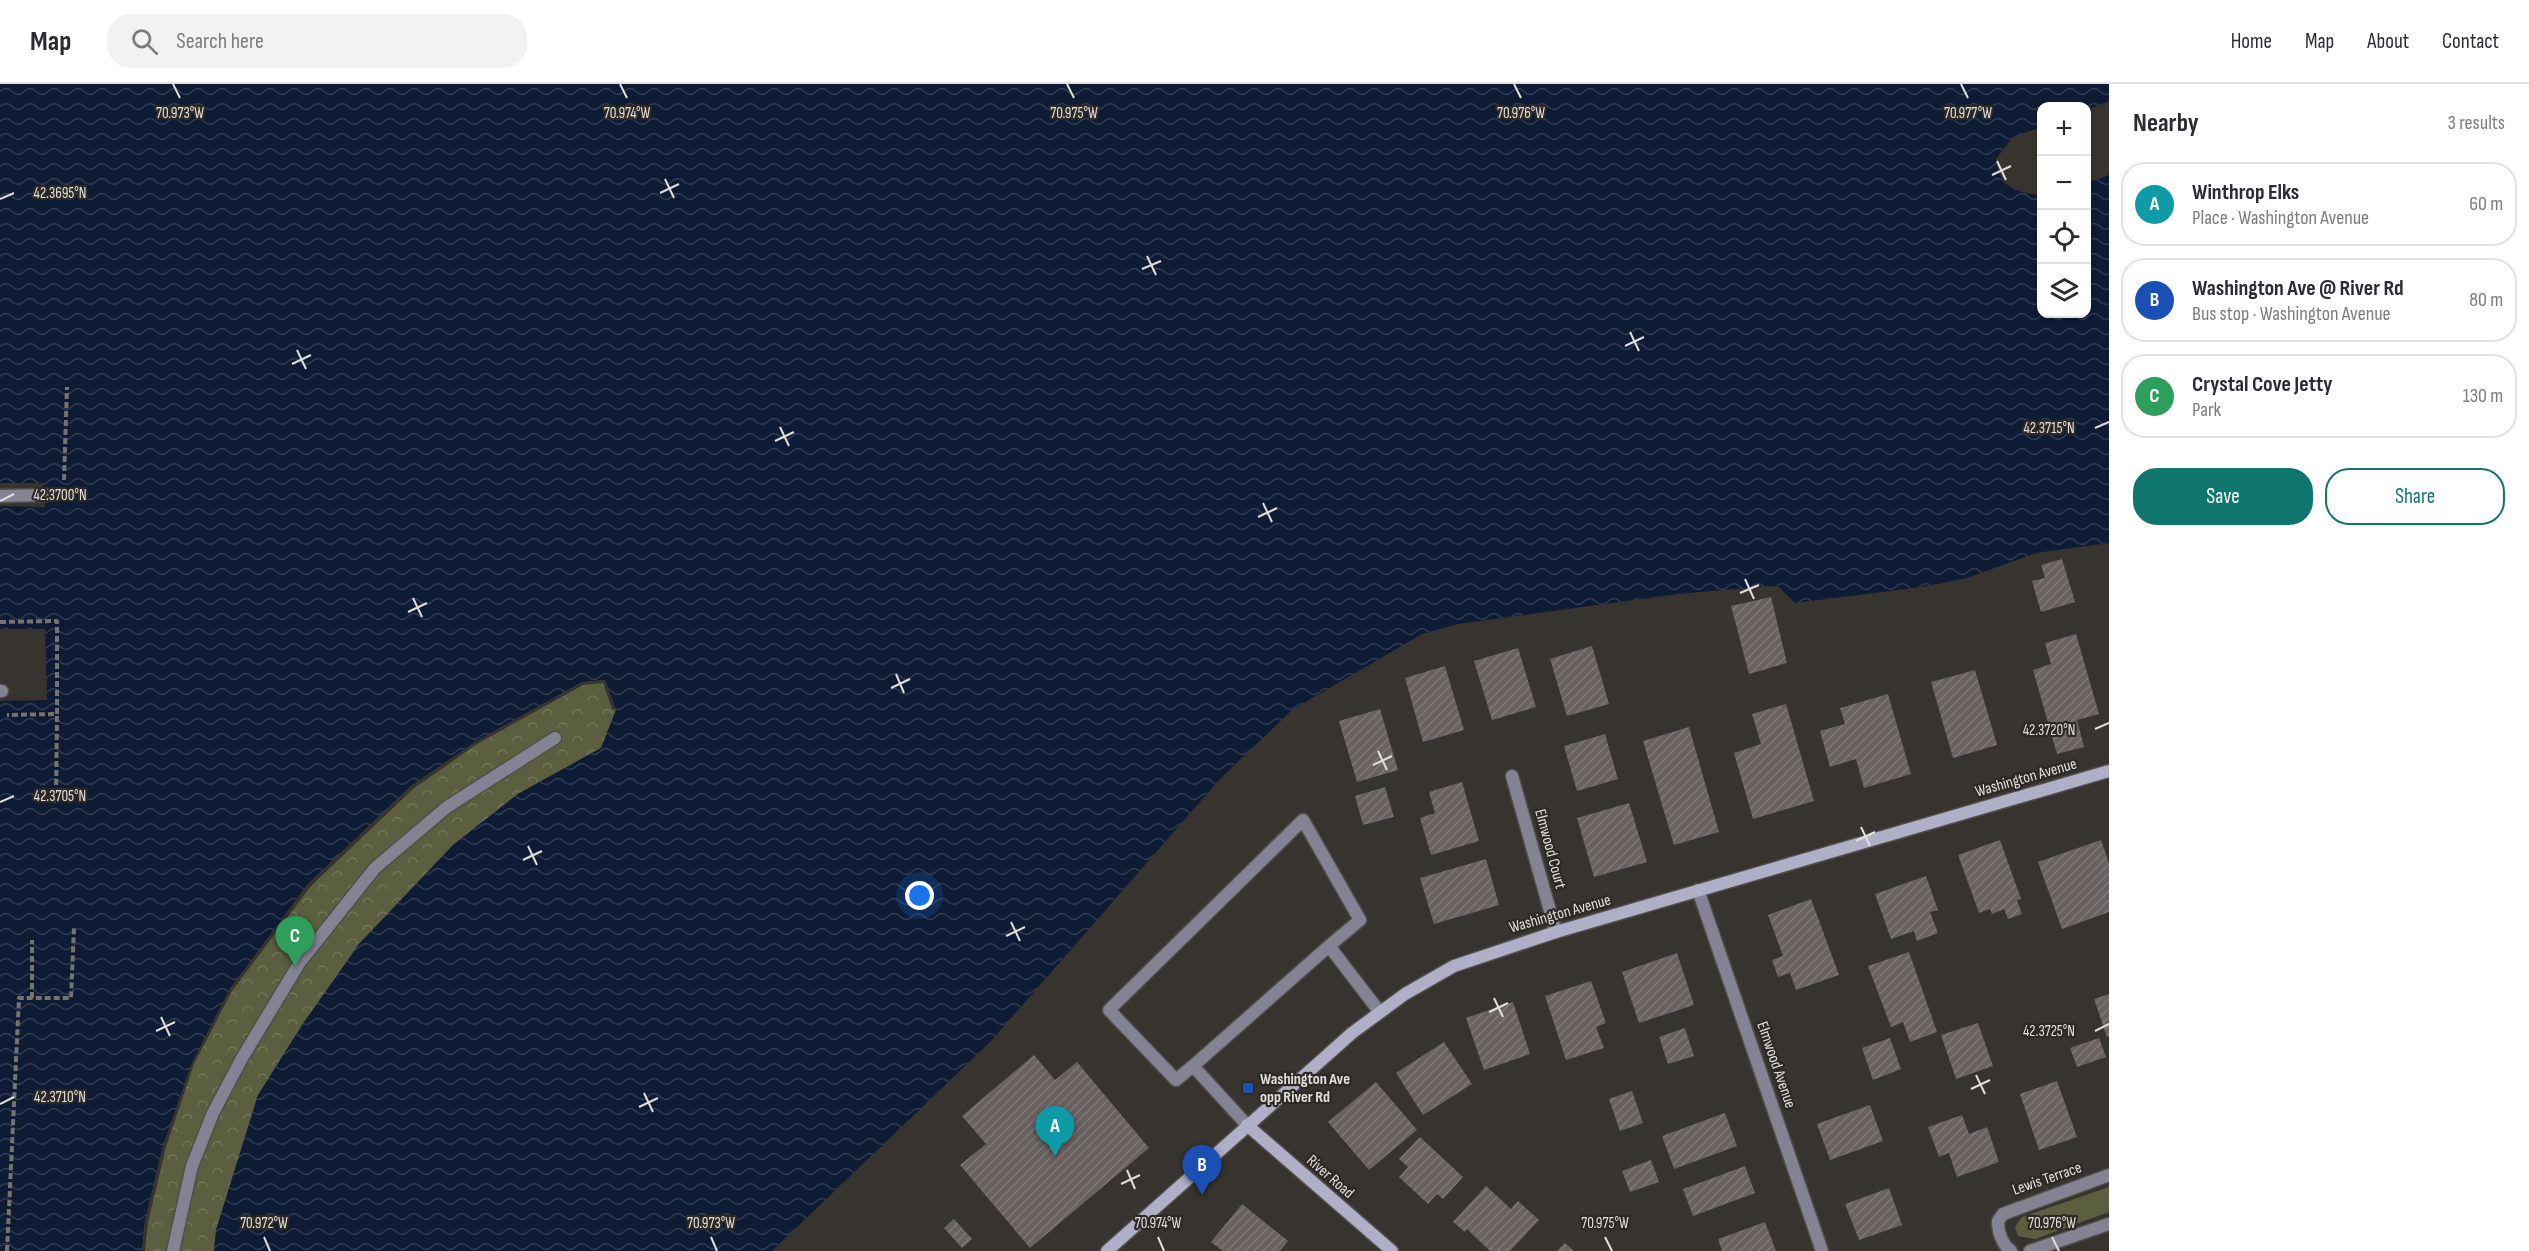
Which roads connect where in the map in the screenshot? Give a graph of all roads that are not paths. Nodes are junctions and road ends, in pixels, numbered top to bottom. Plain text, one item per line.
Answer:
1 (47, 495) dead end
2 (0, 496) edge
3 (555, 738) dead end
4 (2109, 771) edge
5 (1512, 776) dead end
6 (1698, 890) junction
7 (1556, 932) junction
8 (1329, 946) junction
9 (1378, 1011) junction
10 (1193, 1066) junction
11 (1247, 1125) junction
12 (2109, 1175) edge
13 (2109, 1224) edge
14 (172, 1251) edge
15 (1107, 1251) edge
16 (1392, 1251) edge
17 (1822, 1251) edge
18 (2011, 1251) edge
19 (2030, 1251) edge

1 - 2 street
3 - 14 street
4 - 6 main road, Washington Avenue
5 - 7 street, Elmwood Court
6 - 7 main road, Washington Avenue
6 - 17 street, Elmwood Avenue
7 - 9 main road, Washington Avenue
8 - 9 street
8 - 10 street
8 - 10 street
9 - 11 main road, Washington Avenue
10 - 11 street
11 - 15 main road, Washington Avenue
11 - 16 main road, River Road
12 - 18 street, Lewis Terrace
13 - 19 street

